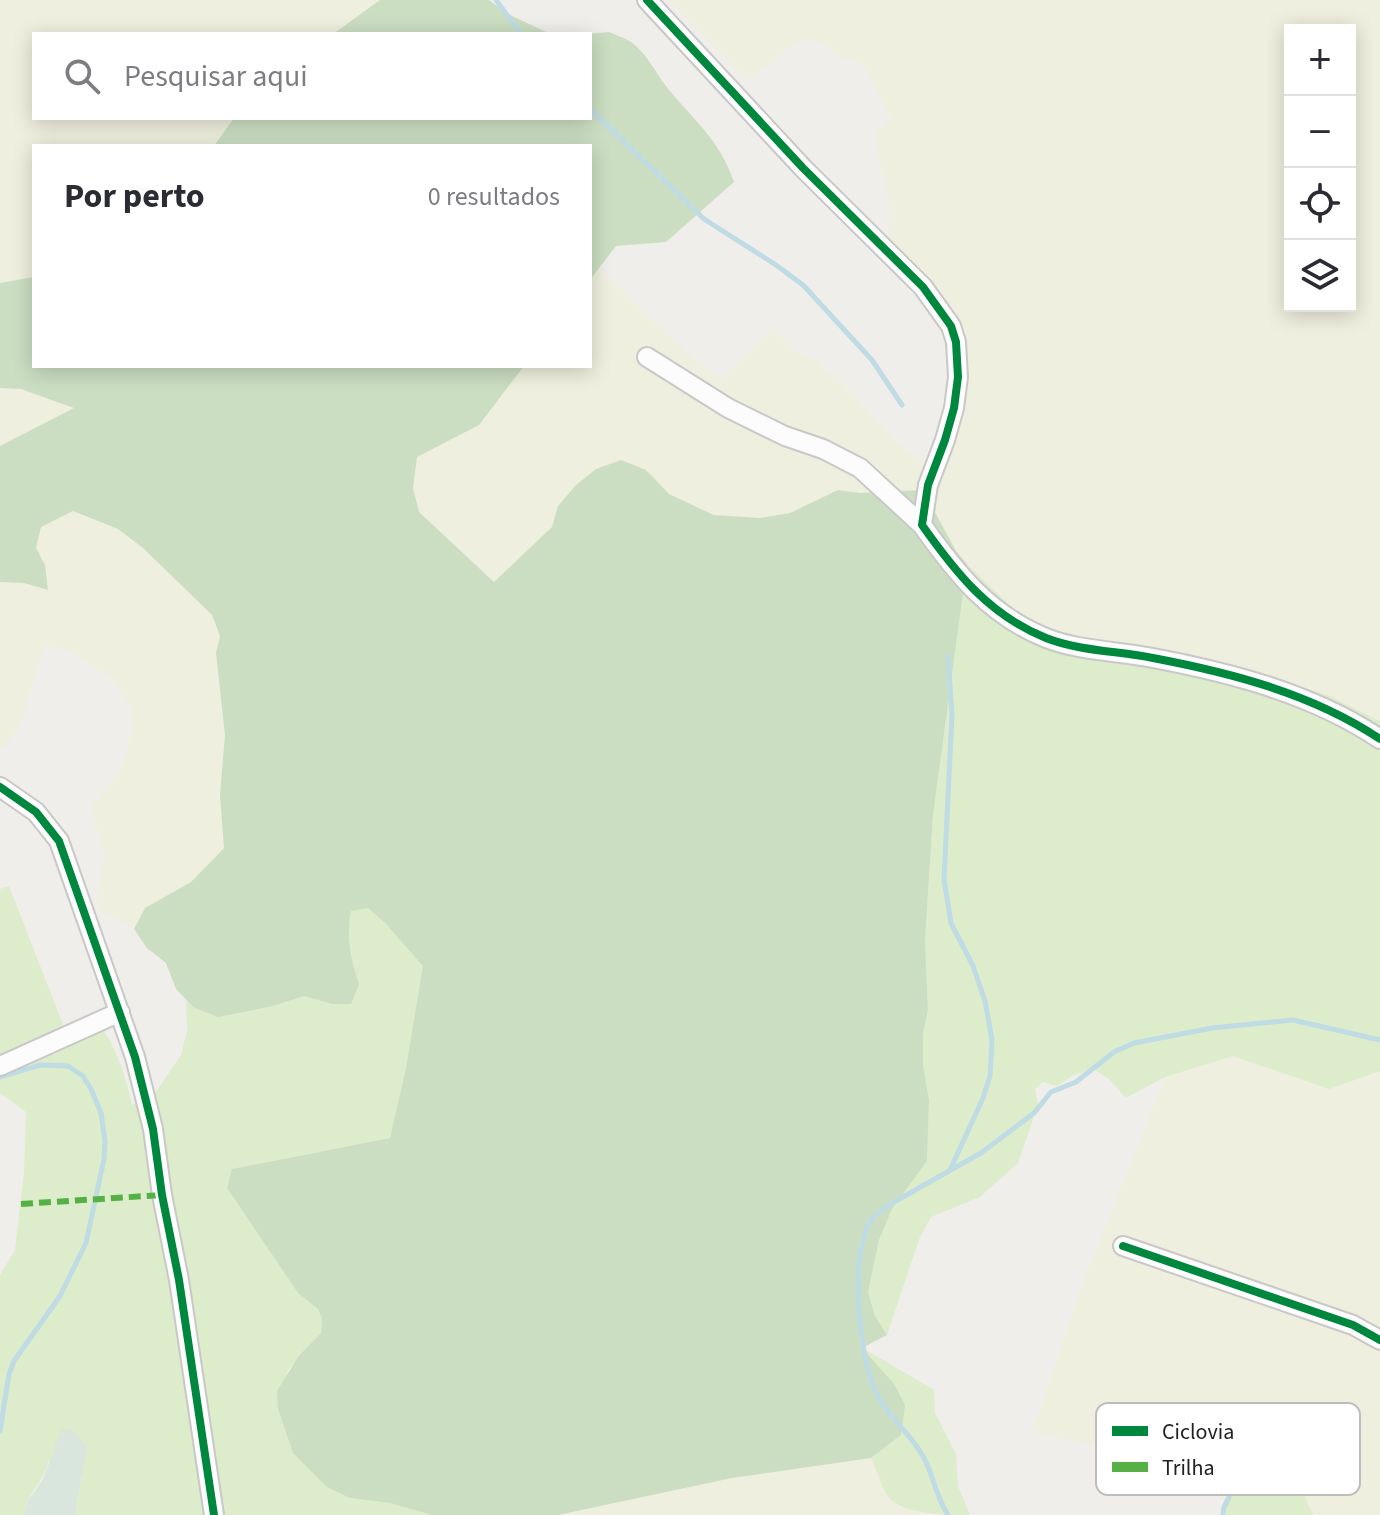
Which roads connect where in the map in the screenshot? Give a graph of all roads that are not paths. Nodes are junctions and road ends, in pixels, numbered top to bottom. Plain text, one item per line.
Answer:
1 (647, 0) edge
2 (647, 357) dead end
3 (922, 525) junction
4 (1380, 739) edge
5 (0, 787) edge
6 (120, 1012) junction
7 (0, 1066) edge
8 (1123, 1246) dead end
9 (1380, 1340) edge
10 (214, 1515) edge

1 - 3 street
2 - 3 street
3 - 4 street
5 - 6 street
6 - 7 street
6 - 10 street
8 - 9 street

